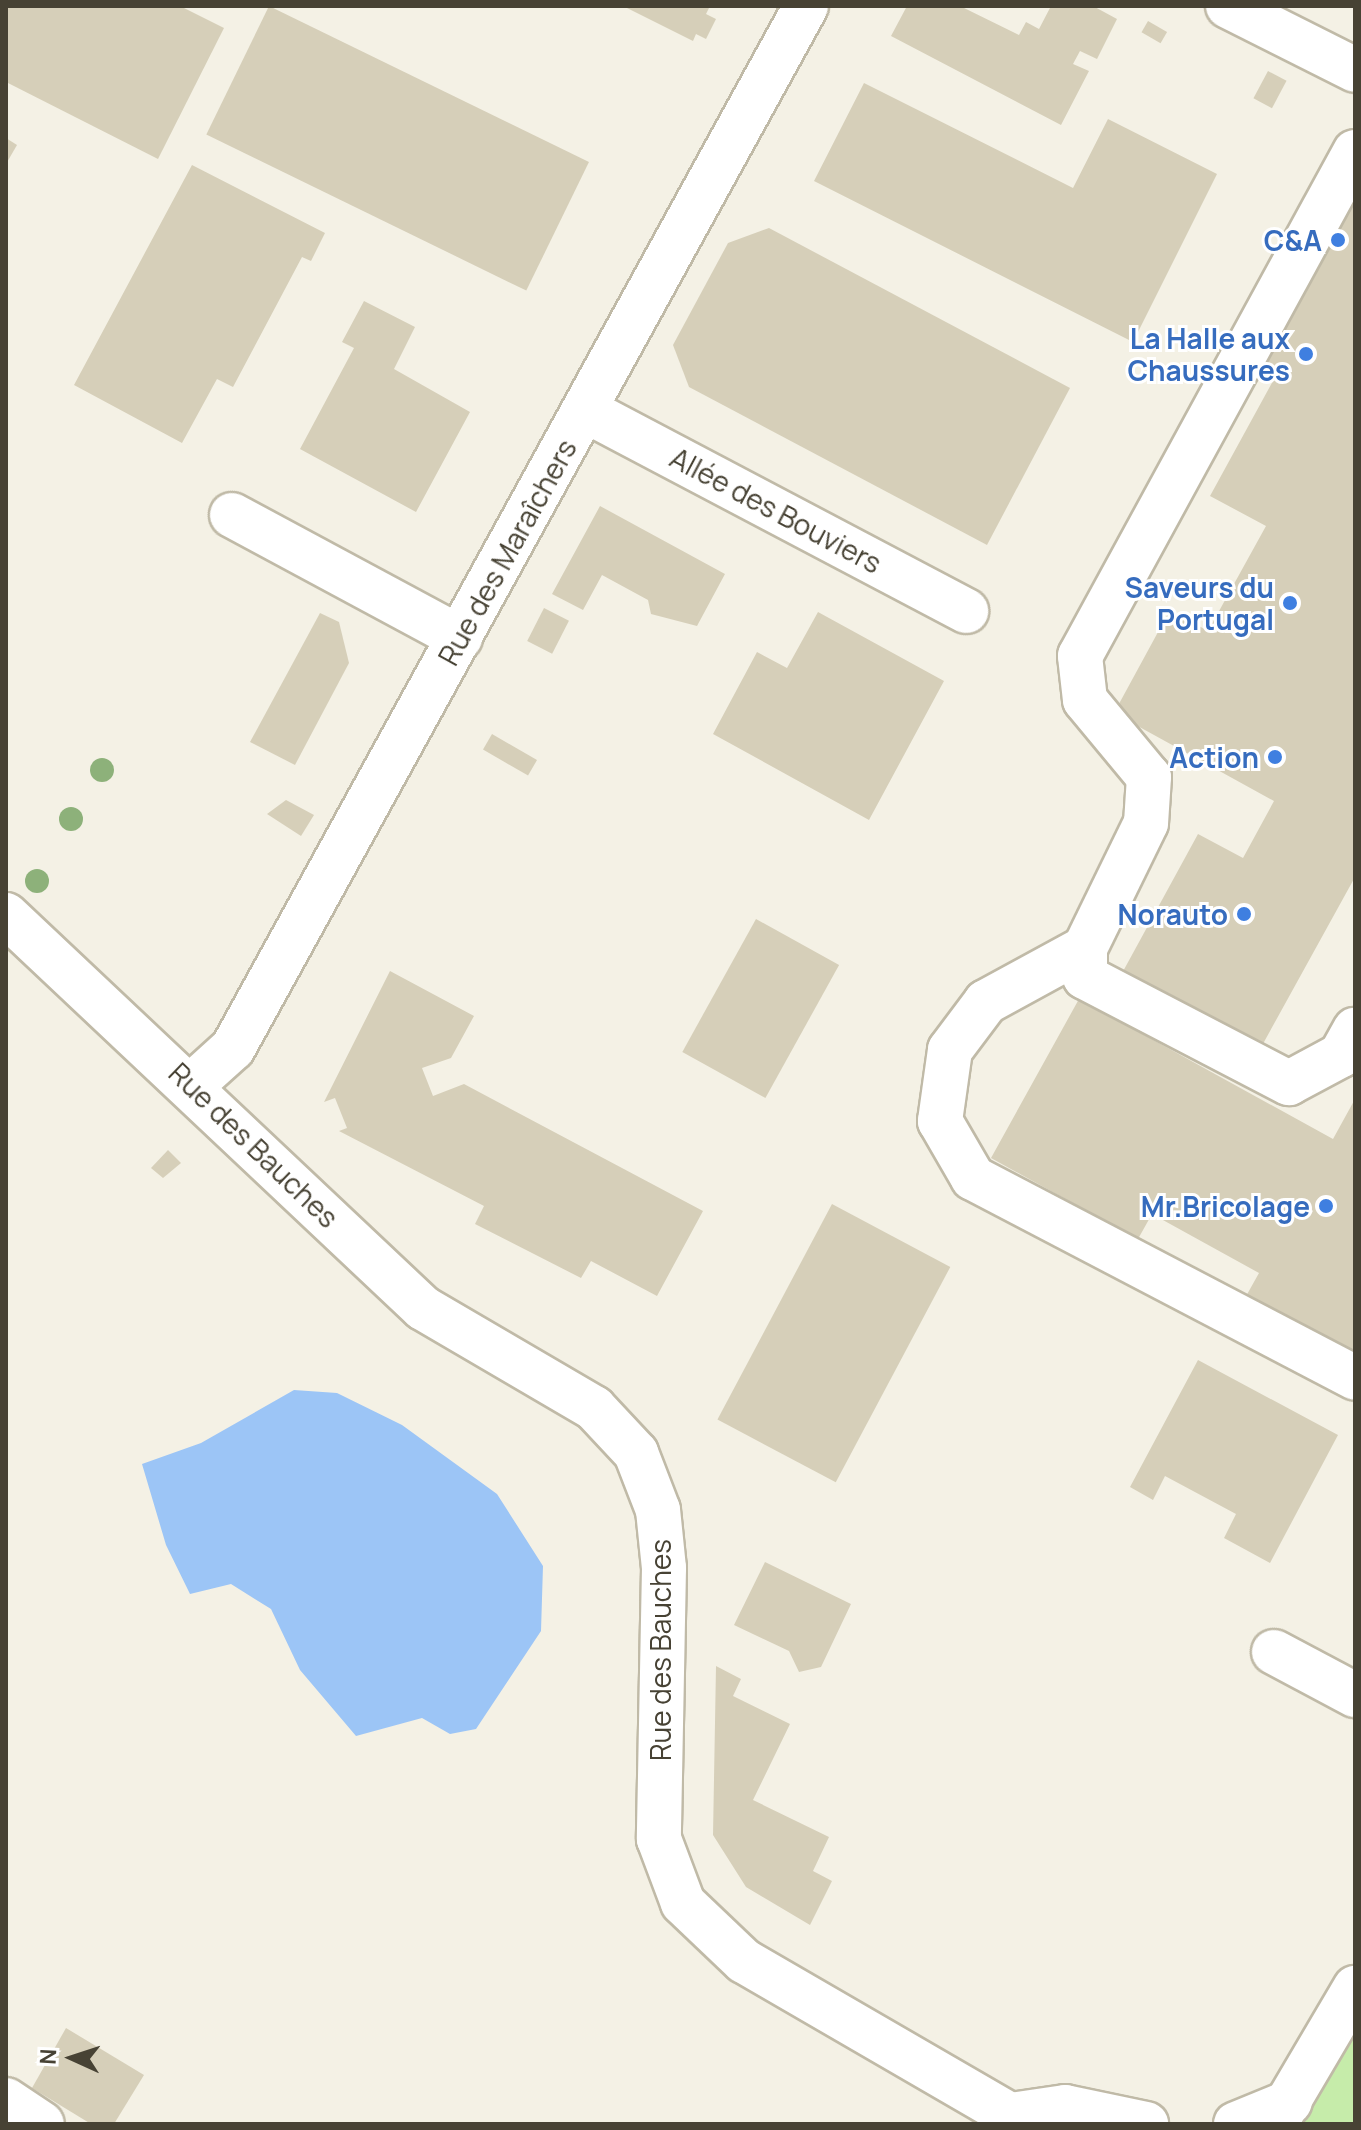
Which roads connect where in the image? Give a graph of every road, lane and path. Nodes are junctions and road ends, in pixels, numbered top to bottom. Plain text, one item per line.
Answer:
1 (806, 6) edge
2 (1228, 6) edge
3 (1355, 70) edge
4 (1355, 152) edge
5 (585, 410) junction
6 (232, 515) dead end
7 (966, 611) dead end
8 (460, 638) junction
9 (6, 915) edge
10 (1085, 948) junction
11 (1355, 1030) edge
12 (192, 1085) junction
13 (1355, 1378) edge
14 (1274, 1652) dead end
15 (1355, 1695) edge
16 (1355, 1988) edge
17 (6, 2100) edge
18 (1283, 2113) edge
19 (1018, 2120) edge
20 (42, 2124) edge
21 (1146, 2124) edge
22 (1236, 2124) edge

1 - 5 street, Rue des Maraîchers
2 - 3 street
4 - 10 street
5 - 7 street, Allée des Bouviers
5 - 8 street, Rue des Maraîchers
6 - 8 street
8 - 12 street, Rue des Maraîchers
9 - 12 street, Rue des Bauches
10 - 11 street
10 - 13 street
12 - 19 street, Rue des Bauches
14 - 15 street
16 - 18 street
17 - 20 street
18 - 22 street
19 - 21 street, Rue des Bauches

